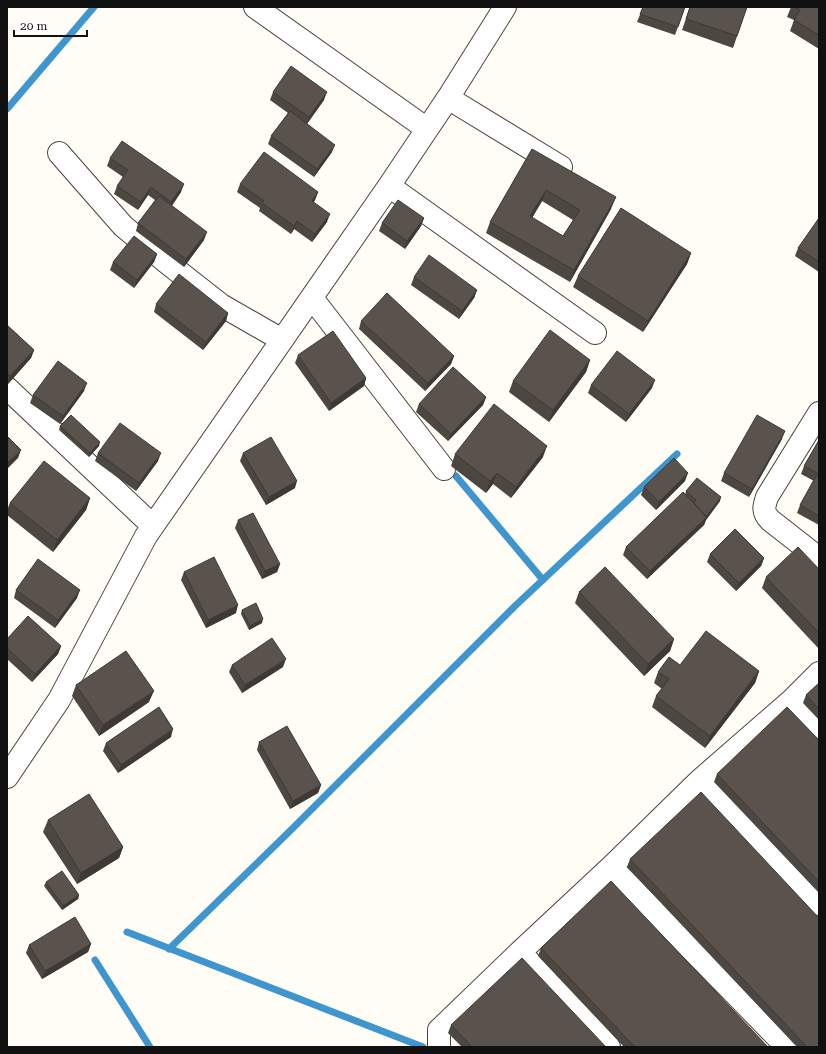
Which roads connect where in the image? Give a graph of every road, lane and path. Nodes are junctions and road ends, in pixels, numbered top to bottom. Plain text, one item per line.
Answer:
1 (255, 7) edge
2 (505, 7) edge
3 (448, 98) junction
4 (427, 129) junction
5 (59, 153) dead end
6 (580, 178) edge
7 (389, 186) junction
8 (312, 298) junction
9 (595, 332) dead end
10 (282, 340) junction
11 (7, 388) edge
12 (819, 414) edge
13 (444, 469) dead end
14 (153, 526) junction
15 (816, 556) dead end
16 (819, 673) edge
17 (792, 700) junction
18 (819, 729) edge
19 (7, 777) edge
20 (699, 781) junction
21 (612, 868) junction
22 (819, 904) edge
23 (520, 952) junction
24 (440, 1047) edge
25 (609, 1047) edge
26 (787, 1047) edge

1 - 4 street
2 - 3 street
3 - 4 street
3 - 6 street
4 - 7 street
5 - 10 street
7 - 8 street
7 - 9 street
8 - 10 street
8 - 13 street
10 - 14 street
11 - 14 street
12 - 15 street
14 - 19 street
16 - 17 street
17 - 18 street
17 - 20 street
20 - 21 street
20 - 22 street
21 - 23 street
21 - 26 street
23 - 24 street
23 - 25 street

